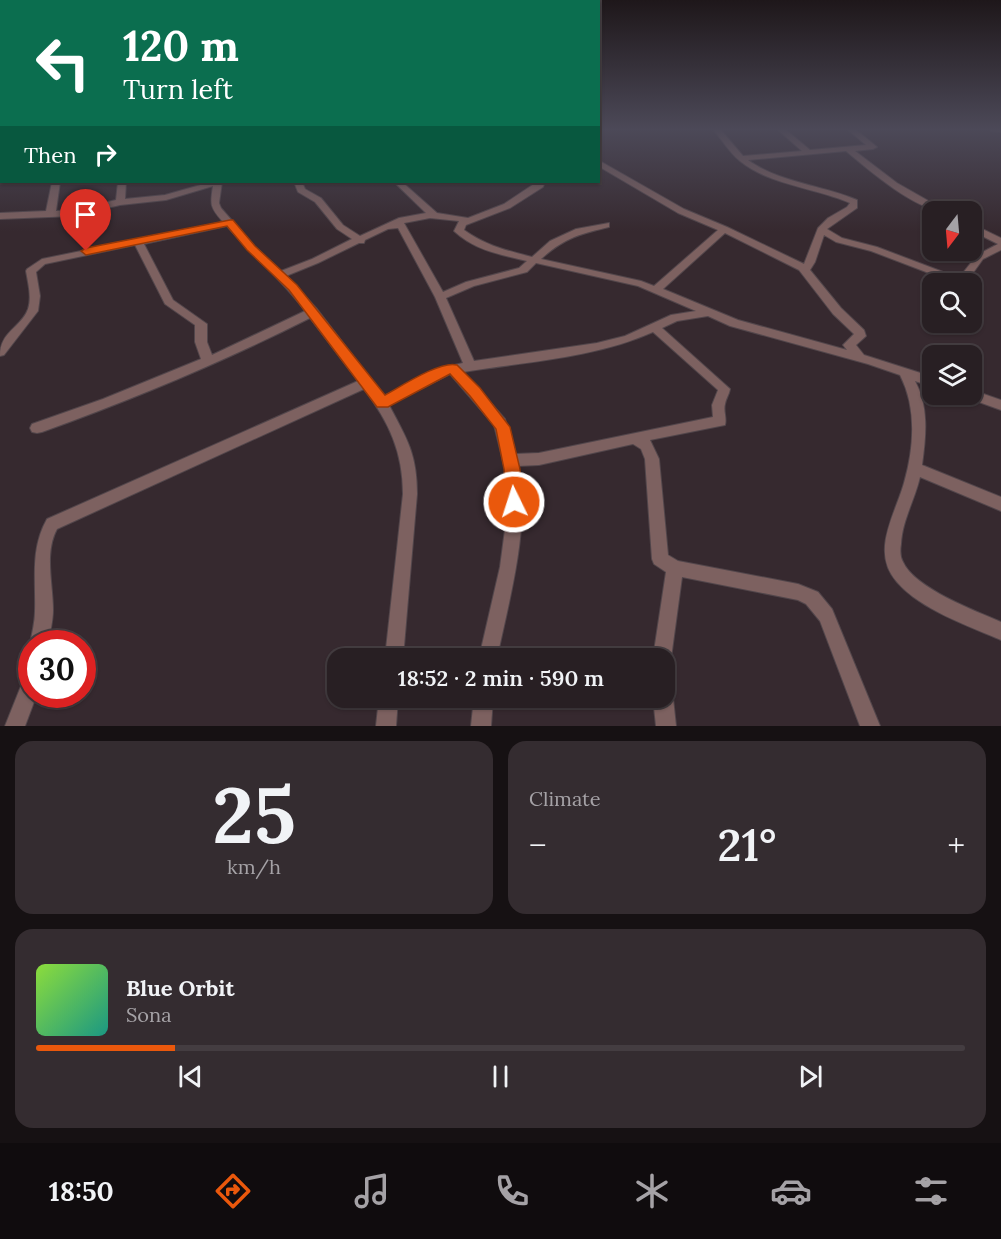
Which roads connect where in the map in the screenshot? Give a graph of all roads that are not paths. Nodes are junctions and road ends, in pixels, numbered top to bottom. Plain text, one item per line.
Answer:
1 (600, 163) edge
2 (750, 163) edge
3 (866, 163) edge
4 (56, 183) edge
5 (122, 183) edge
6 (215, 183) edge
7 (218, 183) edge
8 (298, 183) edge
9 (399, 183) edge
10 (541, 183) edge
11 (924, 201) edge
12 (120, 202) junction
13 (48, 215) junction
14 (434, 215) junction
15 (0, 216) edge
16 (467, 220) junction
17 (230, 223) junction
18 (394, 224) junction
19 (606, 225) dead end
20 (724, 229) junction
21 (822, 230) junction
22 (982, 233) edge
23 (138, 241) junction
24 (361, 241) junction
25 (1001, 244) edge
26 (532, 261) junction
27 (803, 268) junction
28 (278, 275) junction
29 (657, 289) junction
30 (440, 297) junction
31 (313, 312) junction
32 (706, 313) junction
33 (654, 327) junction
34 (0, 352) edge
35 (860, 358) junction
36 (208, 361) junction
37 (470, 366) junction
38 (453, 369) junction
39 (904, 372) junction
40 (922, 378) edge
41 (367, 382) junction
42 (982, 398) edge
43 (382, 403) junction
44 (1001, 405) edge
45 (37, 428) dead end
46 (633, 438) junction
47 (510, 460) junction
48 (914, 468) junction
49 (1001, 504) edge
50 (675, 568) junction
51 (41, 630) edge
52 (1001, 631) edge
53 (395, 648) edge
54 (490, 648) edge
55 (663, 648) edge
56 (22, 708) edge
57 (388, 708) edge
58 (483, 708) edge
59 (664, 708) edge
60 (15, 726) edge
61 (386, 726) edge
62 (481, 726) edge
63 (666, 726) edge
64 (870, 726) edge

1 - 20 street
2 - 21 street
3 - 11 street
4 - 13 street
5 - 12 street
6 - 12 street
7 - 17 street
8 - 24 street
9 - 14 street
10 - 16 street
12 - 13 street
13 - 15 street
14 - 16 street
14 - 18 street
16 - 26 street
17 - 23 street
17 - 28 street
18 - 24 street
18 - 30 street
19 - 26 street
20 - 27 street
20 - 29 street
21 - 25 street
21 - 27 street
22 - 25 street
23 - 34 street
23 - 36 street
24 - 28 street
26 - 29 street
26 - 30 street
27 - 35 street
28 - 31 street
29 - 32 street
30 - 37 street
31 - 36 street
31 - 41 street
32 - 33 street
32 - 35 street
33 - 37 street
33 - 46 street
35 - 39 street
36 - 45 street
37 - 38 street
38 - 43 street
38 - 47 street
39 - 40 street
39 - 48 street
41 - 43 street
41 - 51 street
42 - 44 street
43 - 53 street
46 - 47 street
46 - 50 street
47 - 54 street
48 - 49 street
48 - 52 street
50 - 55 street
50 - 64 street
56 - 60 street
57 - 61 street
58 - 62 street
59 - 63 street

